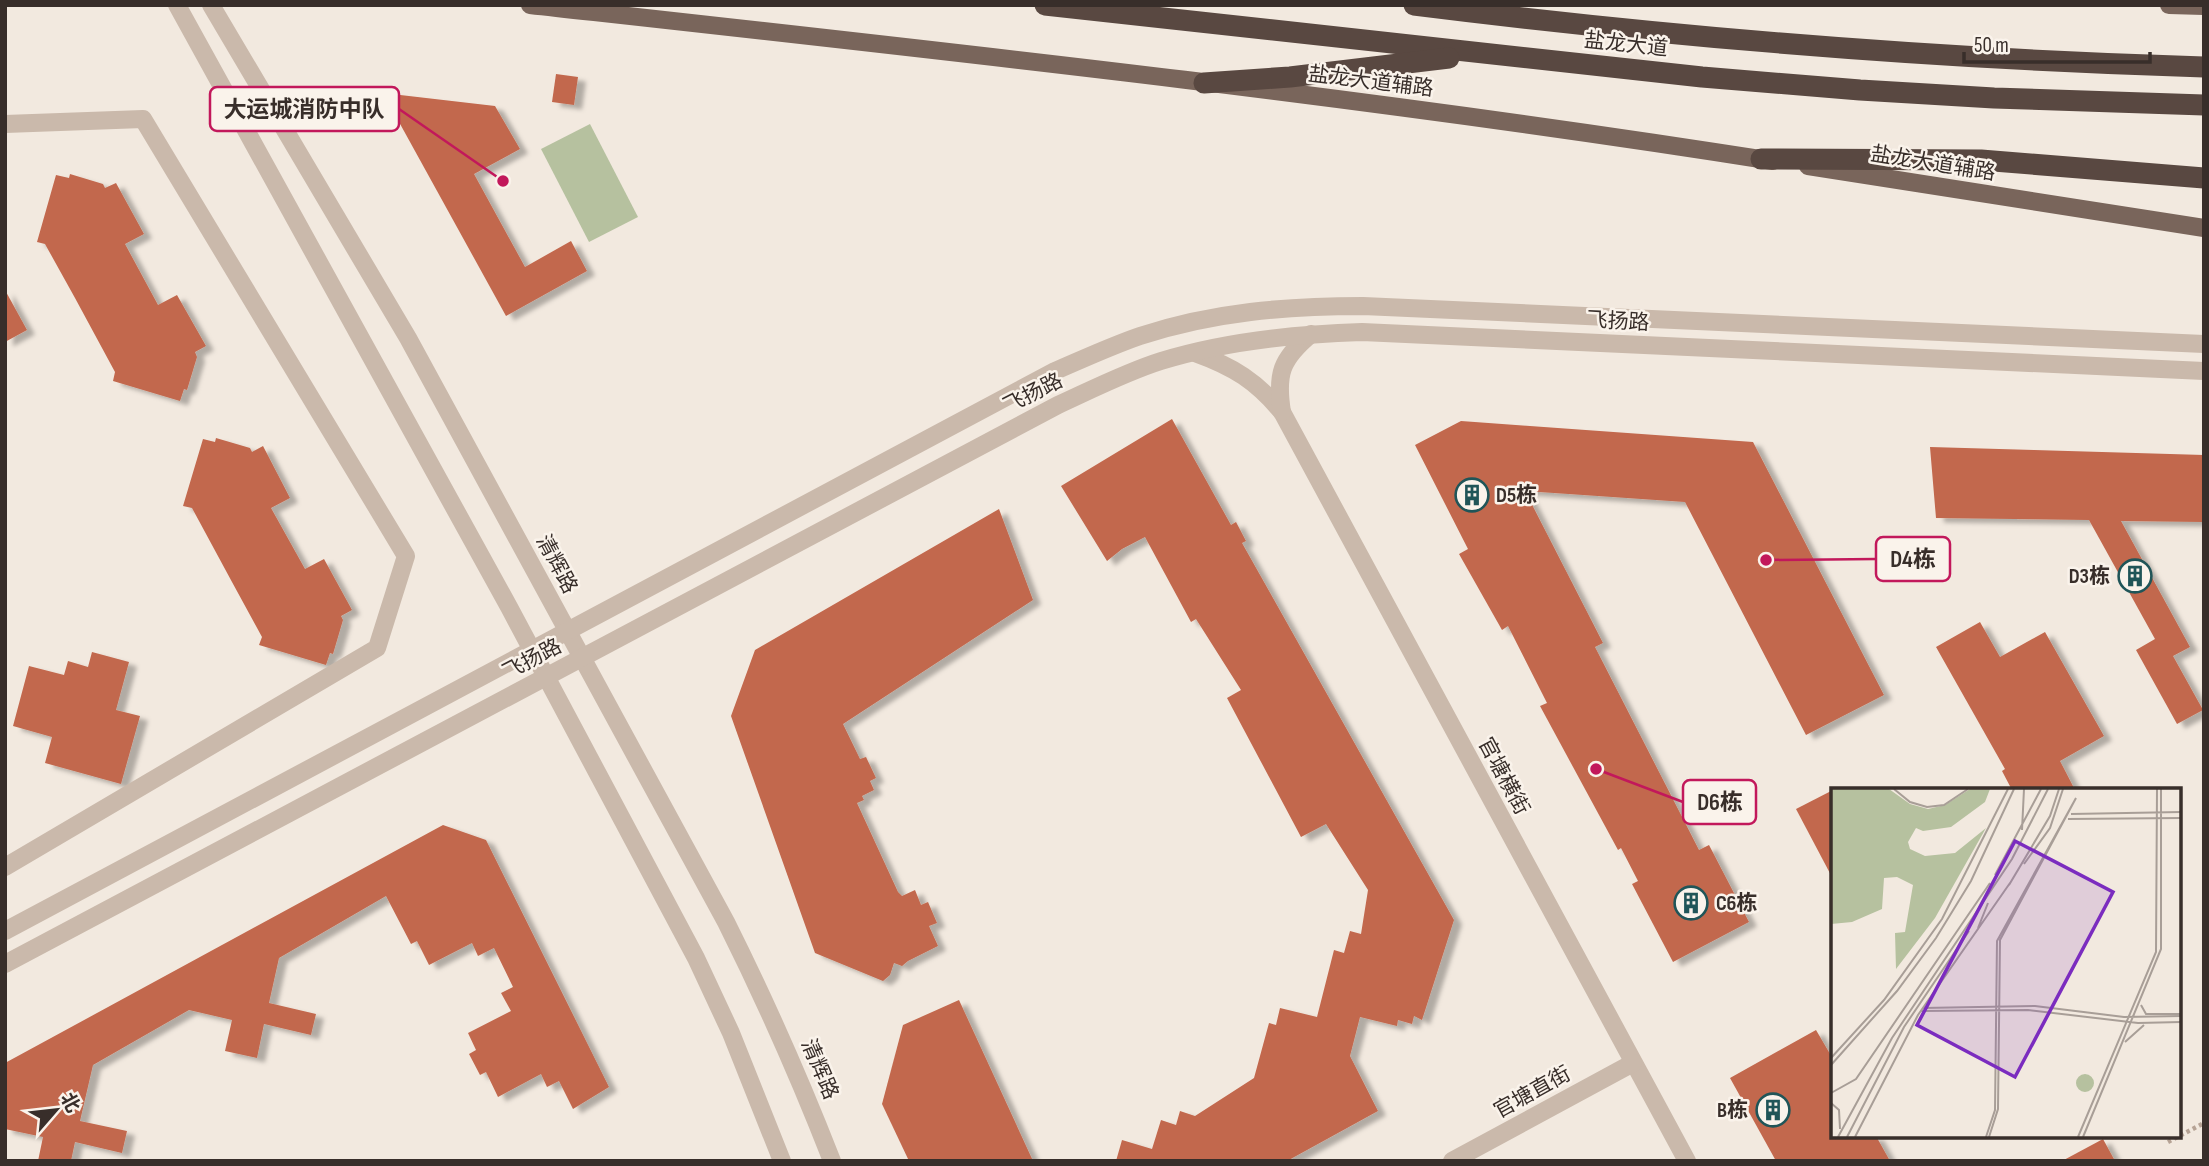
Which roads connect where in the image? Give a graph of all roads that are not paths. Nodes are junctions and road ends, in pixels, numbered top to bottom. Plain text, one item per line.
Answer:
1 (177, 5) edge
2 (211, 5) edge
3 (530, 5) edge
4 (1045, 5) edge
5 (1414, 5) edge
6 (1483, 5) edge
7 (2169, 5) edge
8 (2204, 6) edge
9 (1439, 8) junction
10 (1496, 54) junction
11 (2204, 67) edge
12 (1204, 83) junction
13 (2204, 105) edge
14 (5, 124) edge
15 (1761, 159) junction
16 (2204, 178) edge
17 (2204, 228) edge
18 (1311, 334) junction
19 (2204, 344) edge
20 (1195, 353) junction
21 (2204, 370) edge
22 (1282, 412) junction
23 (568, 631) junction
24 (532, 650) junction
25 (582, 657) junction
26 (546, 677) junction
27 (5, 867) edge
28 (5, 931) edge
29 (5, 964) edge
30 (1633, 1063) junction
31 (782, 1161) edge
32 (832, 1161) edge
33 (1452, 1161) edge
34 (1687, 1161) edge

1 - 24 street
2 - 23 street, 清辉路
3 - 12 main road, 盐龙大道辅路
4 - 10 highway, 盐龙大道
5 - 9 highway, 盐龙大道
6 - 9 highway
7 - 8 main road
9 - 11 highway, 盐龙大道
10 - 12 highway
10 - 13 highway, 盐龙大道
12 - 15 main road, 盐龙大道辅路
14 - 27 street
15 - 16 highway
15 - 17 main road, 盐龙大道辅路
18 - 20 street, 飞扬路
18 - 21 street, 飞扬路
18 - 22 street, 官塘横街
19 - 23 street, 飞扬路
20 - 22 street, 官塘横街
20 - 25 street, 飞扬路
22 - 30 street, 官塘横街
23 - 24 street, 飞扬路
23 - 25 street, 清辉路
24 - 26 street
24 - 28 street, 飞扬路
25 - 26 street, 飞扬路
25 - 32 street, 清辉路
26 - 29 street, 飞扬路
26 - 31 street
30 - 33 street, 官塘直街
30 - 34 street, 官塘横街

